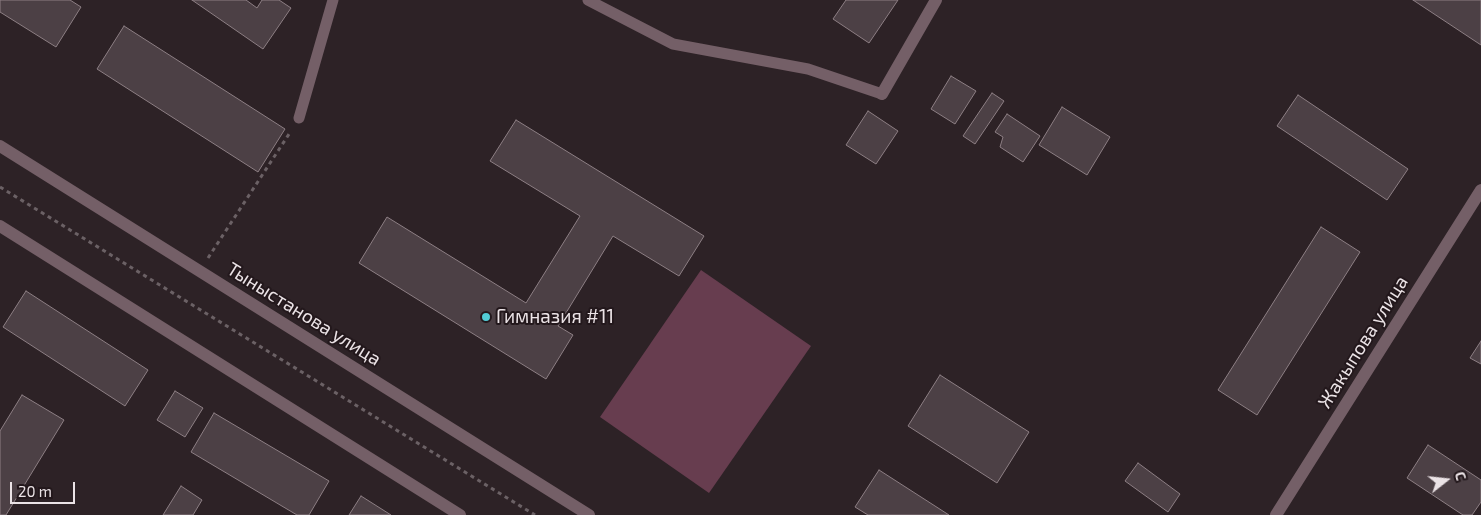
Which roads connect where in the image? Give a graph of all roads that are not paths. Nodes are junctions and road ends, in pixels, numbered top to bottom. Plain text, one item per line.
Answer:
1 (334, 0) edge
2 (588, 0) edge
3 (936, 0) edge
4 (882, 94) joint
5 (299, 118) road end
6 (0, 146) edge
7 (1481, 190) edge
8 (0, 226) edge
9 (460, 515) edge
10 (589, 515) edge
11 (1276, 515) edge

1 - 5 lane
2 - 4 lane
3 - 4 street
6 - 10 street, Тыныстанова улица
7 - 11 street, Жакыпова улица
8 - 9 street

